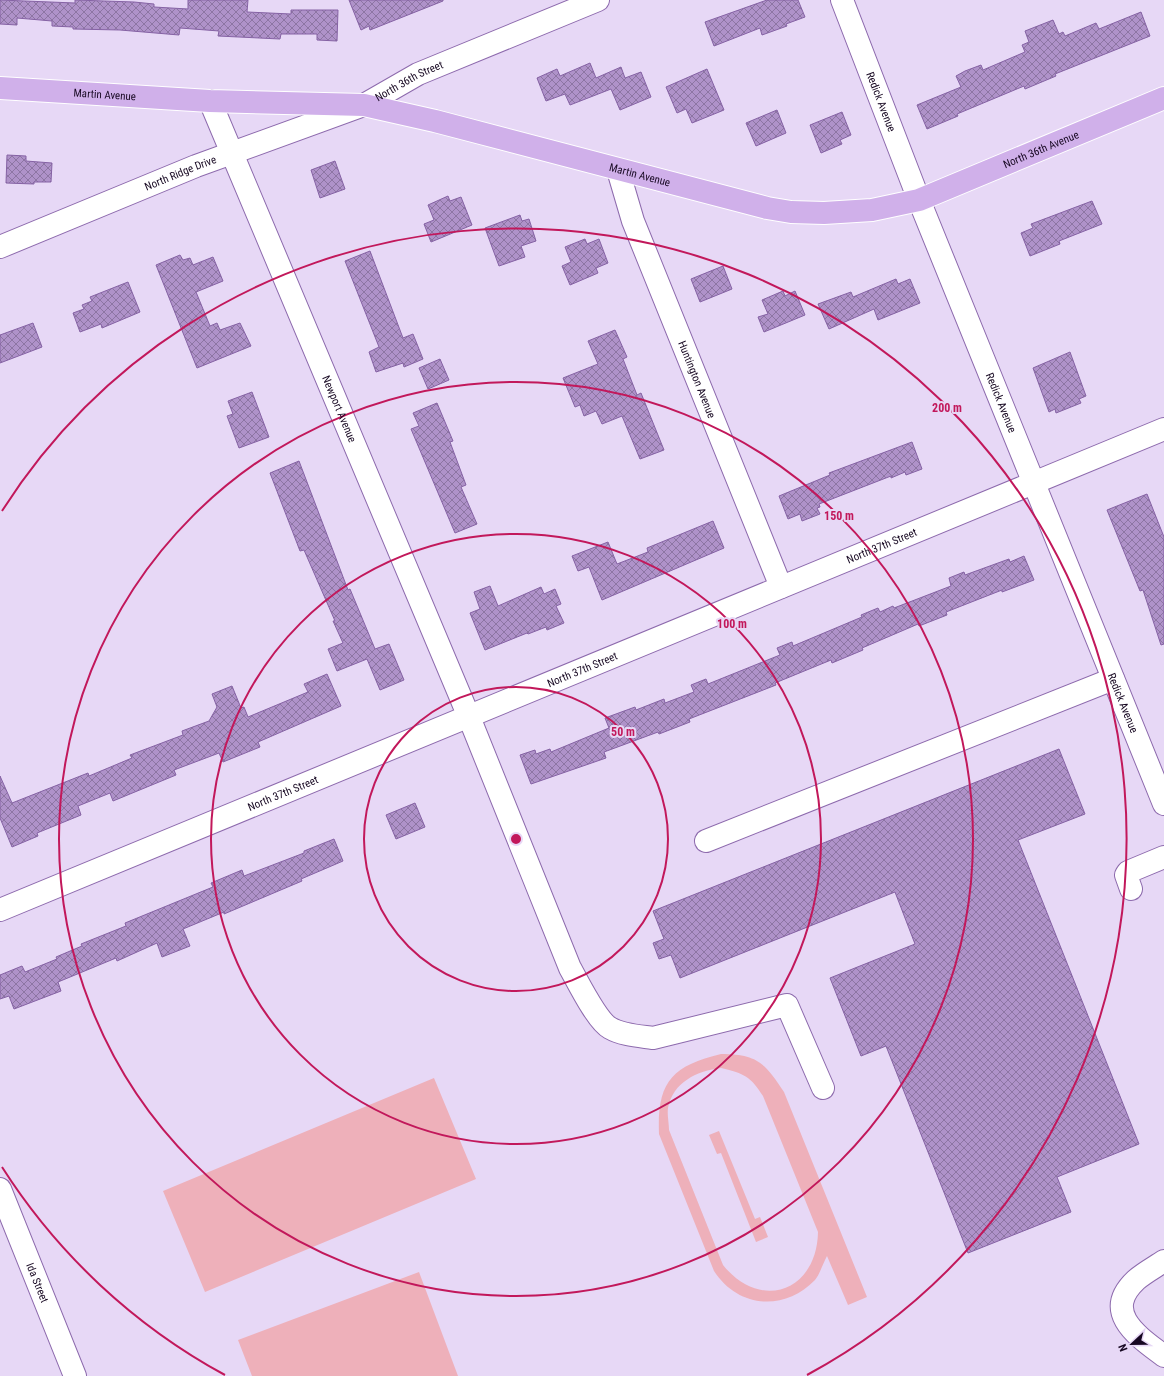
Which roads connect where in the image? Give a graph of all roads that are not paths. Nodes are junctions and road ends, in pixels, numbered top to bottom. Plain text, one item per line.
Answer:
1 (598, 0) edge
2 (842, 0) edge
3 (0, 88) edge
4 (1164, 98) edge
5 (210, 101) junction
6 (364, 105) junction
7 (232, 152) junction
8 (618, 170) junction
9 (919, 200) junction
10 (0, 246) edge
11 (1164, 429) edge
12 (1034, 483) junction
13 (781, 588) junction
14 (1113, 679) junction
15 (469, 717) junction
16 (1157, 764) edge
17 (1164, 804) edge
18 (706, 842) dead end
19 (1164, 857) edge
20 (1131, 889) dead end
21 (0, 910) edge
22 (823, 1088) dead end
23 (0, 1189) edge
24 (1164, 1261) edge
25 (1164, 1356) edge
26 (75, 1376) edge

1 - 6 street, North 36th Street
2 - 9 street, Redick Avenue
3 - 5 main road, Martin Avenue
4 - 9 main road, North 36th Avenue
5 - 6 main road, North 36th Street
5 - 7 street, Newport Avenue
6 - 7 street, North Ridge Drive
6 - 8 main road, Martin Avenue
7 - 10 street, North Ridge Drive
7 - 15 street, Newport Avenue
8 - 9 main road, Martin Avenue
8 - 13 street, Huntington Avenue
9 - 12 street, Redick Avenue
11 - 12 street, North 37th Street
12 - 13 street, North 37th Street
12 - 14 street, Redick Avenue
13 - 15 street, North 37th Street
14 - 16 street, Redick Avenue
14 - 18 street
15 - 21 street, North 37th Street
15 - 22 street, Newport Avenue
16 - 17 street, Redick Avenue
19 - 20 street
23 - 26 street, Ida Street
24 - 25 street

